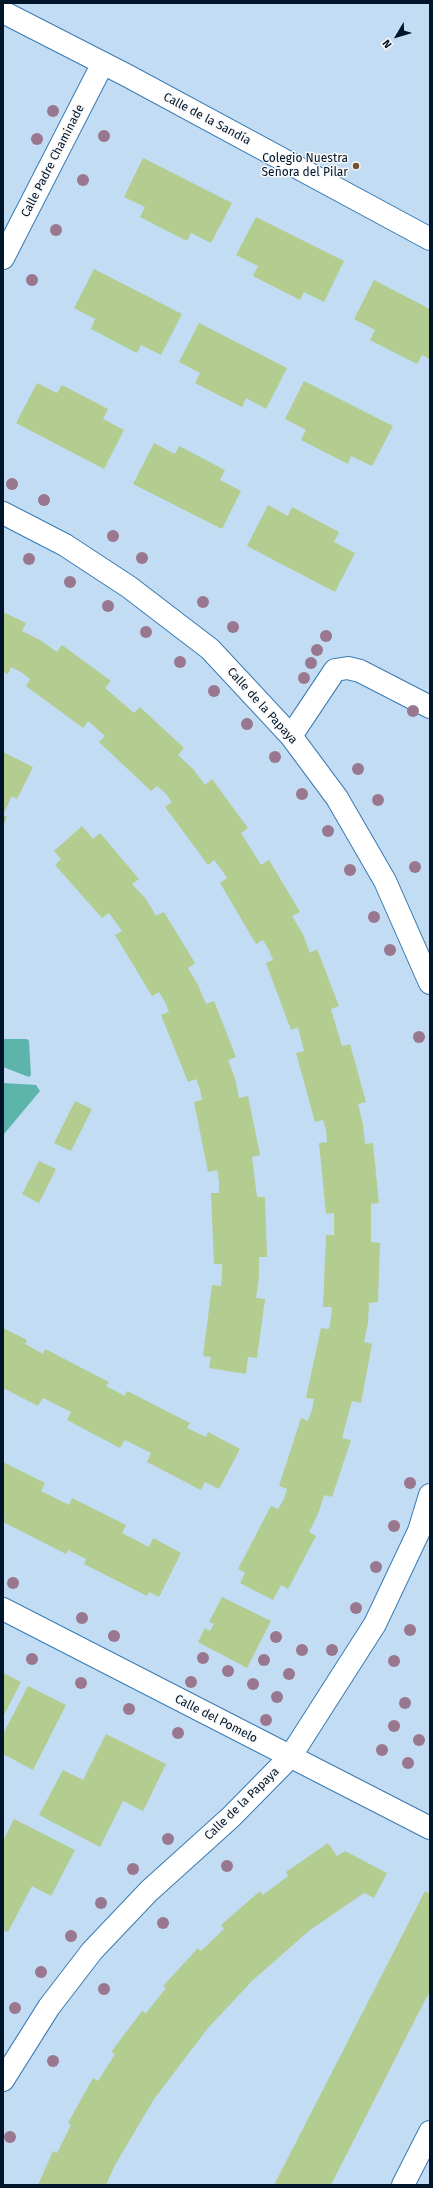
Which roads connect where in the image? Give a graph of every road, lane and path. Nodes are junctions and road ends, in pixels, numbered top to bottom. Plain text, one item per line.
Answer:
1 (3, 12) edge
2 (102, 63) junction
3 (430, 239) edge
4 (3, 258) edge
5 (3, 513) edge
6 (430, 707) edge
7 (291, 736) junction
8 (430, 983) edge
9 (430, 1495) edge
10 (3, 1609) edge
11 (290, 1757) junction
12 (430, 1828) edge
13 (3, 2080) edge
14 (430, 2132) edge
15 (404, 2185) edge

1 - 2 street, Calle de la Sandía
2 - 3 street, Calle de la Sandía
2 - 4 street, Calle Padre Chaminade
5 - 7 street, Calle de la Papaya
6 - 7 street
7 - 8 street, Calle de la Papaya
9 - 11 street, Calle de la Papaya
10 - 11 street, Calle del Pomelo
11 - 12 street, Calle del Pomelo
11 - 13 street, Calle de la Papaya
14 - 15 street

